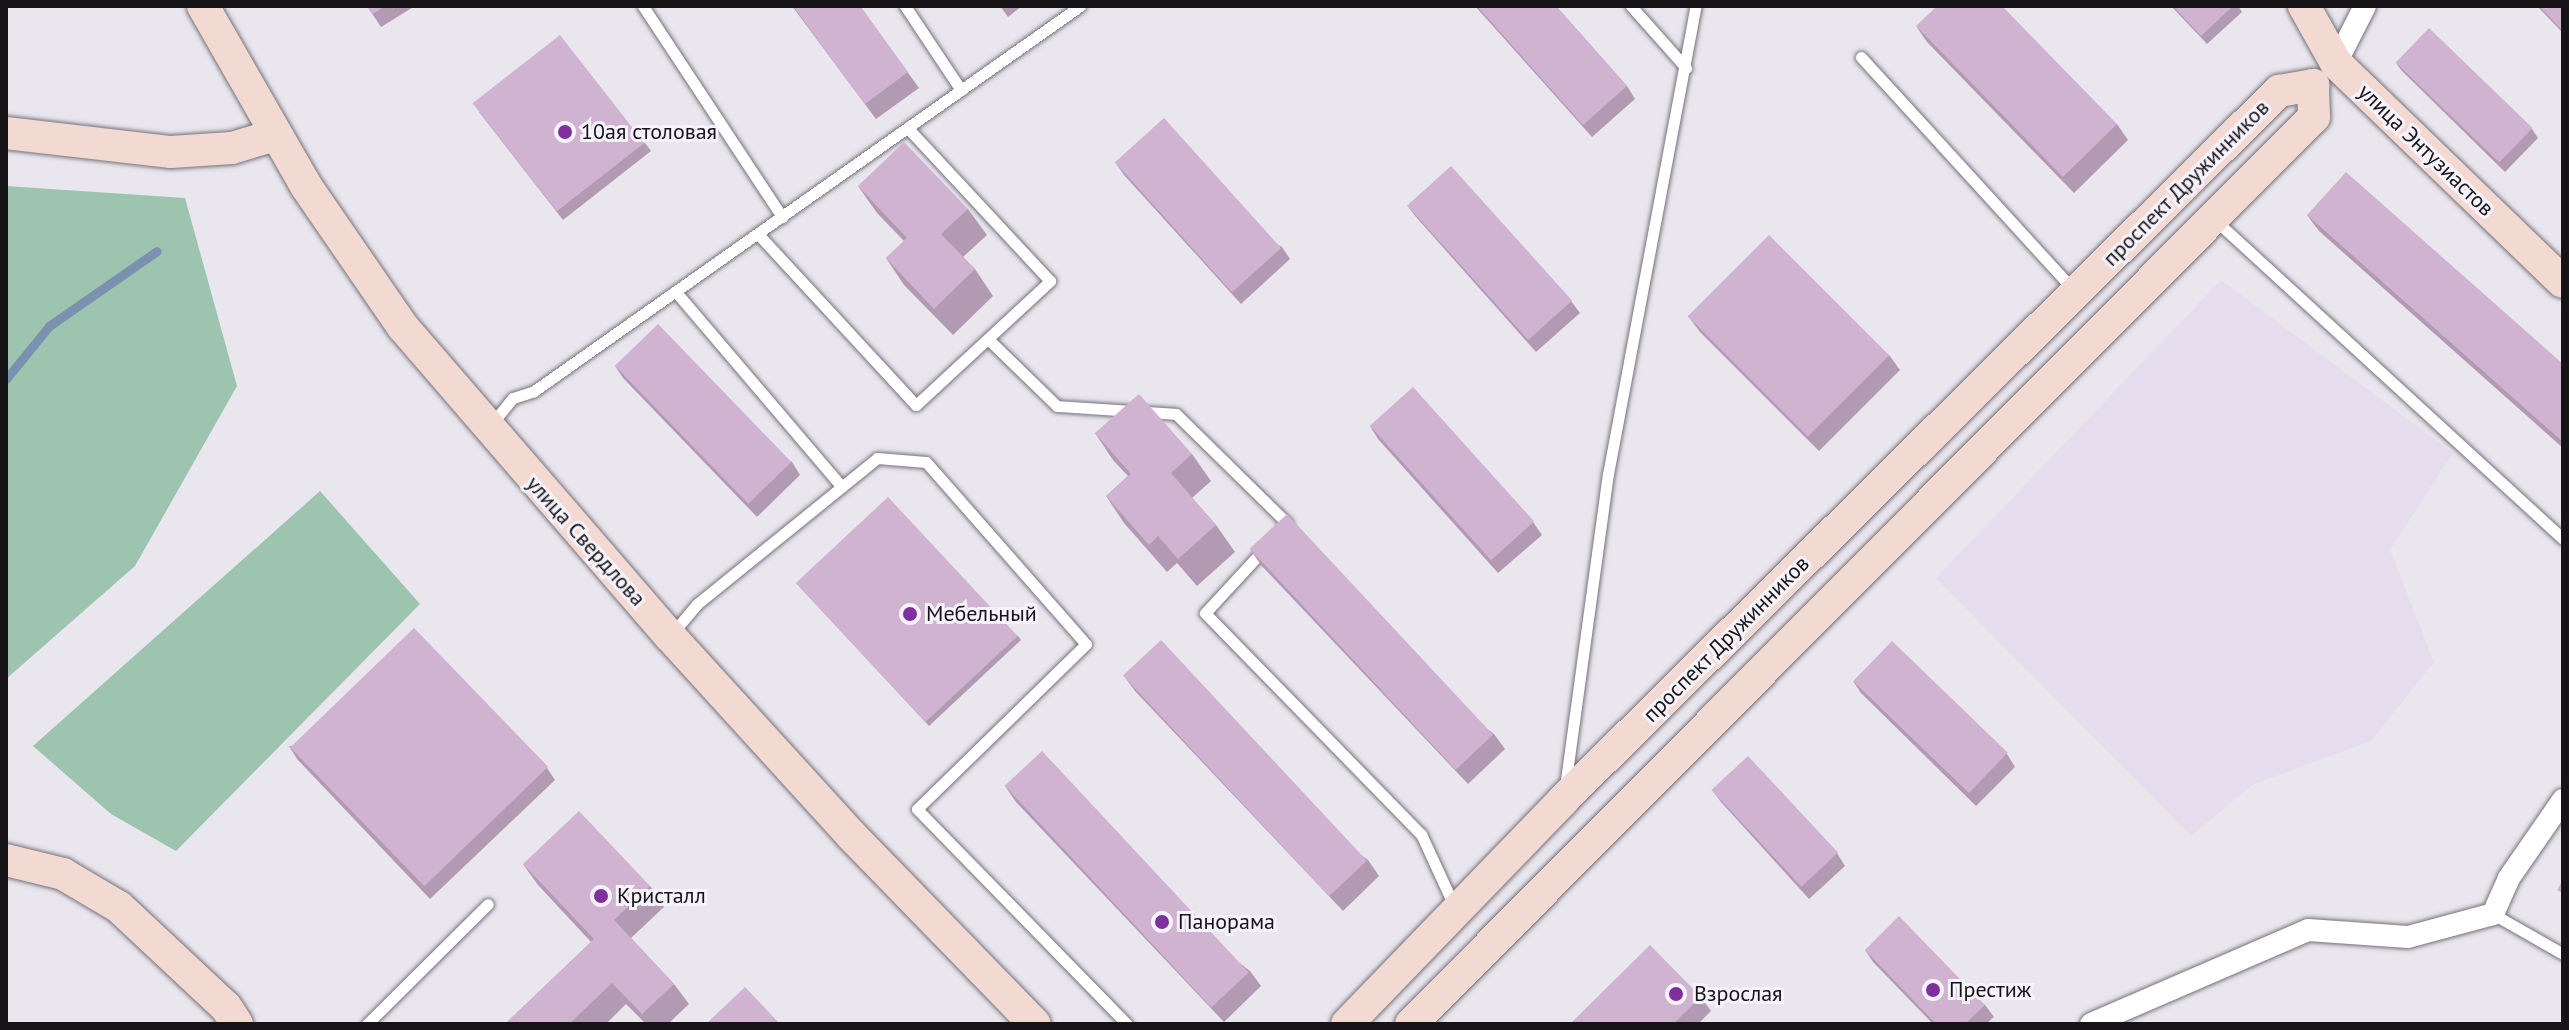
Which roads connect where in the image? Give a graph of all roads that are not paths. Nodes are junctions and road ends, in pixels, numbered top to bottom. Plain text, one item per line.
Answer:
1 (203, 6) edge
2 (643, 6) edge
3 (905, 6) edge
4 (1080, 6) edge
5 (1631, 6) edge
6 (1696, 6) edge
7 (2304, 6) edge
8 (2365, 6) edge
9 (1861, 57) dead end
10 (2336, 63) junction
11 (1686, 68) junction
12 (2313, 85) junction
13 (961, 90) junction
14 (908, 128) junction
15 (6, 133) edge
16 (275, 135) junction
17 (782, 217) junction
18 (2213, 219) junction
19 (758, 234) junction
20 (2563, 282) edge
21 (676, 292) junction
22 (2076, 292) junction
23 (988, 339) junction
24 (487, 430) junction
25 (840, 485) junction
26 (2563, 539) edge
27 (670, 636) junction
28 (1563, 800) junction
29 (2563, 800) edge
30 (6, 860) edge
31 (488, 904) dead end
32 (1456, 911) junction
33 (2493, 914) junction
34 (2563, 954) edge
35 (237, 1024) edge
36 (367, 1024) edge
37 (1035, 1024) edge
38 (1127, 1024) edge
39 (1347, 1024) edge
40 (1411, 1024) edge
41 (2091, 1024) edge

1 - 16 street, улица Свердлова
2 - 17 lane
3 - 13 lane
4 - 13 lane
5 - 11 lane
6 - 11 lane
7 - 10 street, улица Энтузиастов
8 - 10 street
9 - 22 lane
10 - 12 street
10 - 20 street, улица Энтузиастов
11 - 28 lane
12 - 18 street, проспект Дружинников
12 - 22 street, проспект Дружинников
13 - 14 lane
14 - 17 lane
14 - 23 lane
15 - 16 street
16 - 24 street, улица Свердлова
17 - 19 lane
18 - 26 lane
18 - 40 street, проспект Дружинников
19 - 21 lane
19 - 23 lane
21 - 24 lane
21 - 25 lane
22 - 28 street, проспект Дружинников
23 - 32 lane
24 - 27 street, улица Свердлова
25 - 27 lane
25 - 38 lane
27 - 37 street, улица Свердлова
28 - 32 street, проспект Дружинников
29 - 33 street
30 - 35 street
31 - 36 lane
32 - 39 street, проспект Дружинников
33 - 34 lane
33 - 41 street

